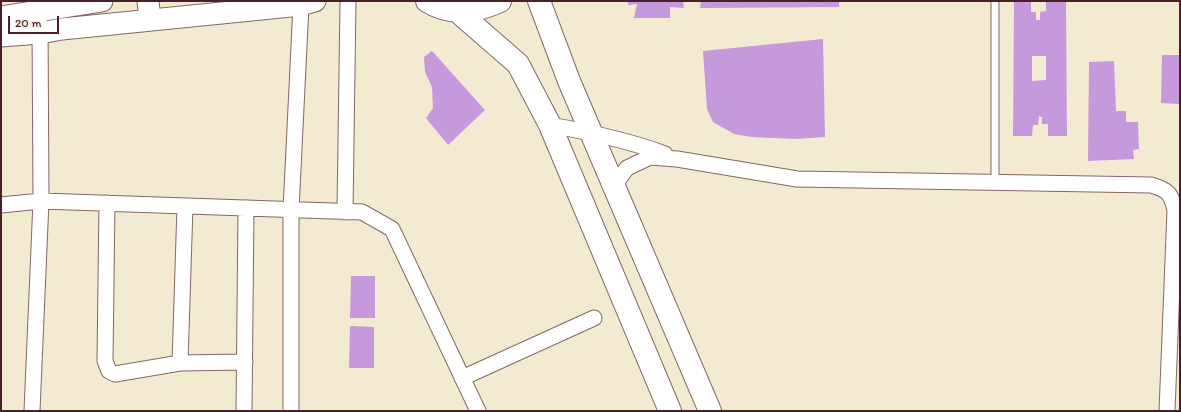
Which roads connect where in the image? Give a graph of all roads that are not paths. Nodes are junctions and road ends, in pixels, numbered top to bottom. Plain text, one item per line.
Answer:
1 (102, 1) edge
2 (348, 1) edge
3 (423, 1) edge
4 (500, 1) edge
5 (540, 1) edge
6 (995, 1) edge
7 (308, 3) edge
8 (66, 4) edge
9 (149, 10) edge
10 (41, 11) junction
11 (457, 11) junction
12 (1, 17) edge
13 (40, 33) junction
14 (1, 36) edge
15 (550, 125) junction
16 (590, 132) junction
17 (677, 159) junction
18 (995, 182) junction
19 (613, 187) junction
20 (41, 201) junction
21 (107, 203) junction
22 (1, 205) edge
23 (185, 206) junction
24 (246, 208) junction
25 (291, 210) junction
26 (345, 212) junction
27 (594, 318) dead end
28 (245, 362) junction
29 (180, 363) junction
30 (462, 378) junction
31 (32, 411) edge
32 (244, 411) edge
33 (291, 411) edge
34 (478, 411) edge
35 (670, 411) edge
36 (710, 411) edge
37 (1167, 411) edge

1 - 8 main road
2 - 26 street
3 - 11 main road
4 - 11 main road
5 - 16 main road
6 - 18 lane
7 - 9 main road
7 - 25 street
8 - 10 main road
9 - 13 main road
10 - 12 main road
10 - 13 street
11 - 15 main road
13 - 14 main road
13 - 20 street
15 - 16 street
15 - 35 main road
16 - 17 street
16 - 19 main road
17 - 18 street
17 - 19 street
18 - 37 street
19 - 36 main road
20 - 21 street
20 - 22 street
20 - 31 street
21 - 23 street
21 - 29 street
23 - 24 street
23 - 29 street
24 - 25 street
24 - 28 street
25 - 26 street
25 - 33 street
26 - 30 street
27 - 30 street
28 - 29 street
28 - 32 street
30 - 34 street

